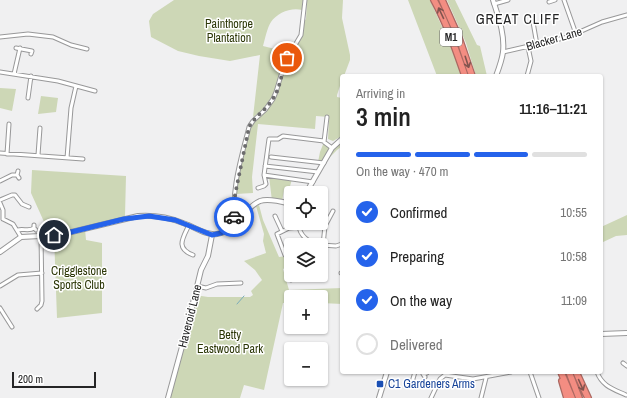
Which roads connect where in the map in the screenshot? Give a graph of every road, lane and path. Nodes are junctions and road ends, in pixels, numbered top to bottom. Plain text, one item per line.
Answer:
1 (305, 0) edge
2 (434, 0) edge
3 (442, 0) edge
4 (508, 0) edge
5 (555, 0) edge
6 (564, 0) edge
7 (493, 2) edge
8 (549, 2) dead end
9 (627, 15) edge
10 (533, 22) dead end
11 (576, 34) junction
12 (0, 37) edge
13 (537, 45) junction
14 (528, 47) junction
15 (87, 49) dead end
16 (503, 52) junction
17 (31, 54) dead end
18 (0, 72) edge
19 (14, 74) junction
20 (464, 74) edge
21 (471, 74) edge
22 (497, 74) edge
23 (528, 74) edge
24 (31, 76) junction
25 (76, 86) junction
26 (95, 91) dead end
27 (28, 98) dead end
28 (327, 117) dead end
29 (9, 124) dead end
30 (40, 127) dead end
31 (324, 141) junction
32 (340, 141) edge
33 (332, 148) junction
34 (275, 153) dead end
35 (0, 154) edge
36 (7, 154) junction
37 (38, 155) junction
38 (67, 158) junction
39 (82, 159) dead end
40 (324, 163) junction
41 (265, 166) junction
42 (318, 172) junction
43 (18, 174) dead end
44 (264, 175) junction
45 (0, 182) edge
46 (313, 182) junction
47 (310, 186) edge
48 (258, 188) dead end
49 (0, 201) edge
50 (284, 203) edge
51 (29, 207) dead end
52 (333, 211) dead end
53 (277, 218) dead end
54 (328, 218) edge
55 (1, 220) edge
56 (236, 224) junction
57 (189, 225) junction
58 (35, 228) dead end
59 (18, 230) junction
60 (282, 231) joint
61 (41, 235) junction
62 (212, 235) junction
63 (21, 237) junction
64 (328, 245) edge
65 (340, 245) edge
66 (283, 249) joint
67 (0, 252) edge
68 (284, 252) edge
69 (193, 255) dead end
70 (42, 273) junction
71 (234, 278) dead end
72 (234, 283) junction
73 (241, 283) dead end
74 (0, 286) edge
75 (197, 286) junction
76 (0, 308) edge
77 (37, 308) dead end
78 (12, 327) dead end
79 (627, 333) edge
80 (603, 334) edge
81 (622, 363) dead end
82 (627, 366) edge
83 (386, 374) edge
84 (415, 374) edge
85 (503, 374) edge
86 (531, 374) edge
87 (561, 374) edge
88 (561, 374) edge
89 (570, 374) edge
90 (577, 374) edge
91 (598, 374) edge
92 (486, 378) junction
93 (411, 380) dead end
94 (626, 395) edge
95 (168, 398) edge
96 (379, 398) edge
97 (431, 398) edge
98 (481, 398) edge
99 (539, 398) edge
100 (567, 398) edge
101 (572, 398) edge
102 (579, 398) edge
103 (588, 398) edge

1 - 56 street
20 -> 2 highway, M1
3 -> 21 highway, M1
4 - 7 street
5 - 8 street
6 - 11 street
7 - 16 street
9 - 11 street, Blacker Lane
10 - 13 street
11 - 13 street, Blacker Lane
12 - 15 street
13 - 14 street, Blacker Lane
14 - 16 street, Blacker Lane
14 - 23 street
16 - 22 street
17 - 19 street
18 - 19 street
19 - 24 street
24 - 25 street
24 - 27 street
25 - 26 street
25 - 38 street
28 - 31 street
29 - 36 street
30 - 37 street
31 - 33 street
31 - 41 street
32 - 33 street
33 - 40 street
34 - 40 street
35 - 36 street
36 - 37 street
37 - 38 street
38 - 39 street
40 - 42 street
41 - 42 street
41 - 44 street
42 - 46 street
43 - 45 street
44 - 46 street
44 - 48 street
46 - 47 street
49 - 51 street
49 - 55 street
50 - 56 street
52 - 54 street
53 - 60 street
55 - 59 street
56 - 62 street
57 - 61 street
57 - 62 street
57 - 69 street
58 - 59 street
59 - 63 street
60 - 66 street
61 - 63 street
61 - 70 street
62 - 75 street, Haveroid Lane
63 - 67 street
64 - 65 street
66 - 68 street
70 - 74 street
70 - 77 street
71 - 72 street
72 - 73 street
72 - 75 street
75 - 95 street, Haveroid Lane
76 - 78 street
79 - 80 street
81 - 82 street
83 - 96 street
84 - 93 street
85 - 92 street
86 - 99 street
87 - 100 highway
88 - 101 highway
89 - 102 highway
90 -> 103 highway
91 - 94 street
92 - 97 street
92 - 98 street

